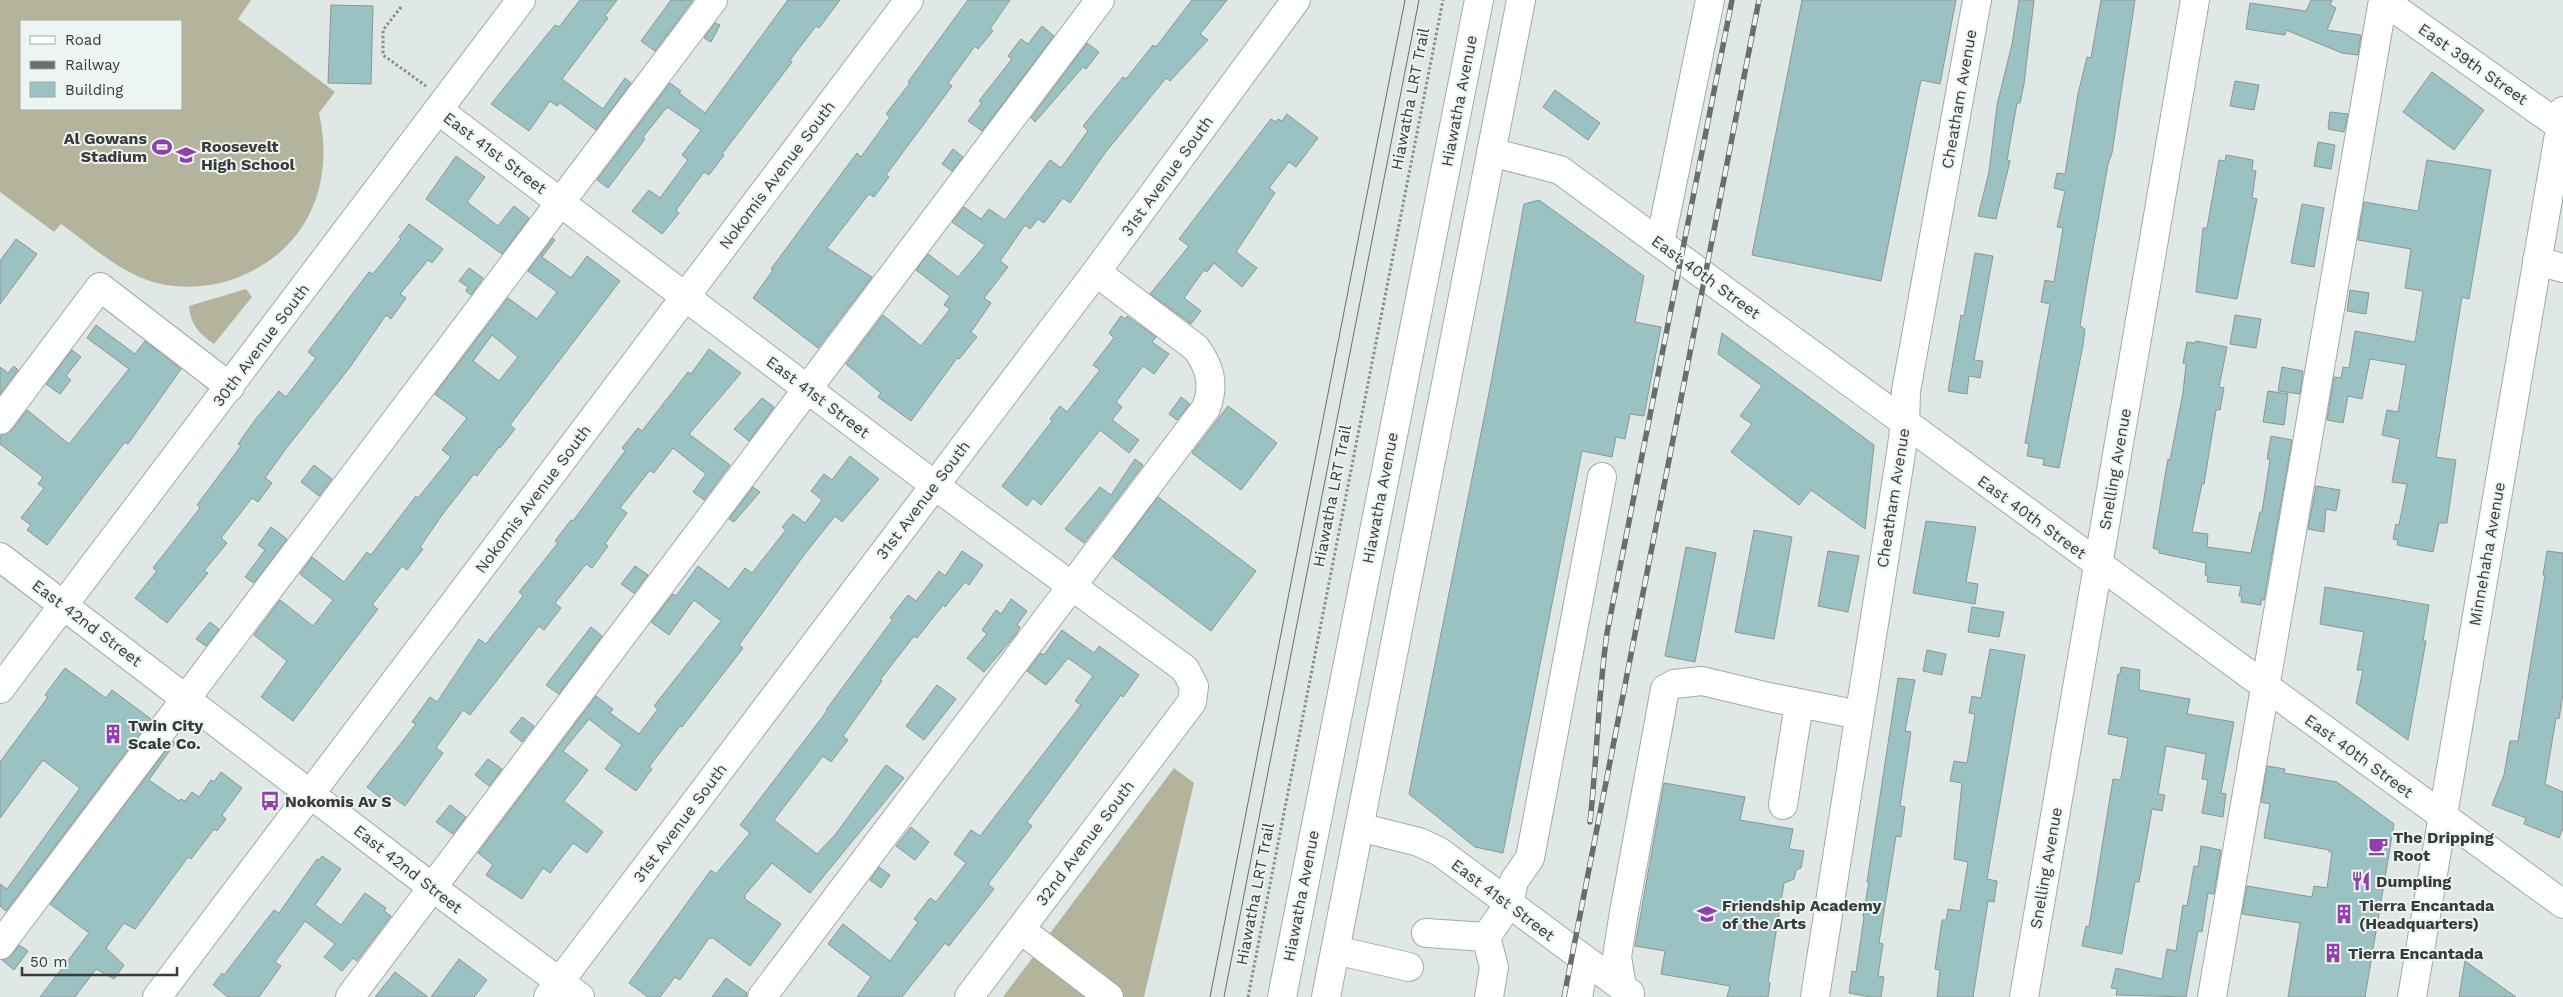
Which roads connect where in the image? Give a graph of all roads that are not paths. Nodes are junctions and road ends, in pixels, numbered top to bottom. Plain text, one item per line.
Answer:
1 (521, 0) edge
2 (713, 0) edge
3 (909, 0) edge
4 (1100, 0) edge
5 (1296, 0) edge
6 (1479, 0) edge
7 (1521, 0) edge
8 (1710, 0) edge
9 (1976, 0) edge
10 (2195, 0) edge
11 (2383, 0) edge
12 (441, 105) junction
13 (2562, 122) edge
14 (1491, 152) junction
15 (561, 203) junction
16 (1660, 243) junction
17 (2537, 262) junction
18 (2563, 268) edge
19 (1096, 272) junction
20 (685, 297) junction
21 (230, 388) junction
22 (807, 389) junction
23 (0, 420) edge
24 (1906, 423) junction
25 (1602, 477) dead end
26 (934, 485) junction
27 (0, 557) edge
28 (2098, 565) junction
29 (1070, 585) junction
30 (64, 605) junction
31 (1194, 686) joint
32 (2265, 687) junction
33 (0, 689) edge
34 (186, 698) junction
35 (1799, 704) junction
36 (1859, 715) junction
37 (311, 794) junction
38 (1783, 805) dead end
39 (2441, 816) junction
40 (1359, 827) junction
41 (432, 888) junction
42 (1509, 904) junction
43 (2563, 904) edge
44 (1020, 929) junction
45 (1426, 933) dead end
46 (1486, 937) junction
47 (0, 945) edge
48 (1335, 950) junction
49 (1585, 960) junction
50 (1409, 967) dead end
51 (562, 992) edge
52 (1629, 992) edge
53 (157, 997) edge
54 (350, 997) edge
55 (762, 997) edge
56 (969, 997) edge
57 (1109, 997) edge
58 (1282, 997) edge
59 (1326, 997) edge
60 (1489, 997) edge
61 (1578, 997) edge
62 (1815, 997) edge
63 (2024, 997) edge
64 (2212, 997) edge
65 (2412, 997) edge

1 - 12 main road, 30th Avenue South
2 - 15 main road
3 - 20 main road, Nokomis Avenue South
4 - 22 main road
5 - 19 main road, 31st Avenue South
6 - 58 main road, Hiawatha Avenue
7 - 14 main road
8 - 16 main road
9 - 24 main road, Cheatham Avenue
10 - 28 main road, Snelling Avenue
11 - 13 main road, East 39th Street
11 - 32 main road
12 - 15 main road, East 41st Street
12 - 21 main road, 30th Avenue South
13 - 17 main road, Minnehaha Avenue
14 - 16 main road, East 40th Street
14 - 40 main road
15 - 20 main road, East 41st Street
15 - 34 main road
16 - 24 main road, East 40th Street
17 - 18 main road
17 - 39 main road, Minnehaha Avenue
19 - 26 main road, 31st Avenue South
19 - 29 main road
20 - 22 main road, East 41st Street
20 - 37 main road, Nokomis Avenue South
21 - 23 main road
21 - 30 main road, 30th Avenue South
22 - 26 main road, East 41st Street
22 - 41 main road
24 - 28 main road, East 40th Street
24 - 36 main road, Cheatham Avenue
25 - 42 main road
26 - 29 main road, East 41st Street
26 - 51 main road, 31st Avenue South
27 - 30 main road, East 42nd Street
28 - 32 main road, East 40th Street
28 - 63 main road, Snelling Avenue
29 - 31 main road, East 41st Street
29 - 55 main road
30 - 33 main road, 30th Avenue South
30 - 34 main road, East 42nd Street
31 - 44 main road, 32nd Avenue South
32 - 39 main road, East 40th Street
32 - 64 main road
34 - 37 main road, East 42nd Street
34 - 47 main road
35 - 36 main road
35 - 38 main road
35 - 52 main road
36 - 62 main road, Cheatham Avenue
37 - 41 main road, East 42nd Street
37 - 53 main road, Nokomis Avenue South
39 - 43 main road, East 40th Street
39 - 65 main road, Minnehaha Avenue
40 - 42 main road, East 41st Street
40 - 48 main road
41 - 51 main road, East 42nd Street
41 - 54 main road
42 - 46 main road
42 - 49 main road, East 41st Street
44 - 56 main road, 32nd Avenue South
44 - 57 main road
45 - 46 main road
46 - 60 main road
48 - 50 main road
48 - 59 main road
49 - 52 main road, East 41st Street
49 - 61 main road

